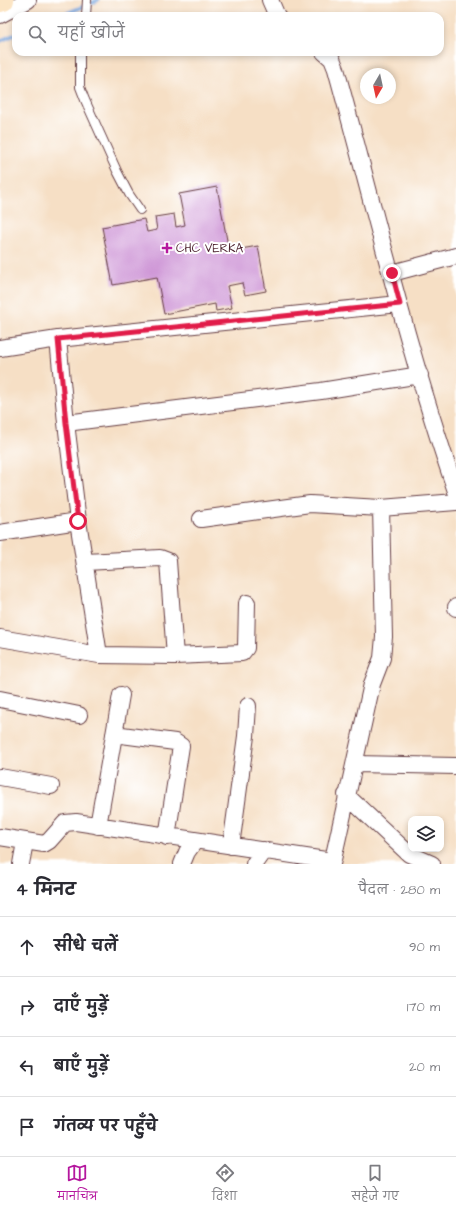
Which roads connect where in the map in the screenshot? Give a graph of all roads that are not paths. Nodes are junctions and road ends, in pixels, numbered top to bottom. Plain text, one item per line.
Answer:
1 (3, 0) edge
2 (28, 0) edge
3 (86, 0) edge
4 (270, 0) edge
5 (0, 2) edge
6 (86, 12) edge
7 (275, 12) edge
8 (0, 15) edge
9 (80, 56) edge
10 (329, 56) edge
11 (140, 210) dead end
12 (456, 256) edge
13 (392, 273) junction
14 (400, 304) junction
15 (58, 339) junction
16 (0, 348) edge
17 (420, 375) junction
18 (66, 423) junction
19 (456, 491) edge
20 (456, 502) edge
21 (381, 508) junction
22 (201, 519) dead end
23 (78, 521) junction
24 (0, 533) edge
25 (86, 562) junction
26 (247, 603) dead end
27 (0, 638) edge
28 (99, 655) junction
29 (175, 656) junction
30 (120, 695) dead end
31 (0, 699) edge
32 (248, 706) dead end
33 (79, 715) dead end
34 (114, 734) junction
35 (355, 764) junction
36 (456, 766) edge
37 (0, 777) edge
38 (50, 786) dead end
39 (346, 795) junction
40 (98, 826) junction
41 (0, 837) edge
42 (167, 837) junction
43 (195, 841) junction
44 (25, 842) junction
45 (231, 846) junction
46 (264, 850) junction
47 (332, 862) edge
48 (21, 864) edge
49 (182, 864) edge
50 (254, 864) edge
51 (432, 864) edge

1 - 5 main road
2 - 8 street
3 - 6 lane
4 - 7 street
9 - 11 lane
10 - 13 street
12 - 13 street
13 - 14 street
14 - 15 street
14 - 17 street
15 - 16 street
15 - 18 street
17 - 18 street
17 - 19 street
18 - 23 street
20 - 21 street
21 - 22 street
21 - 35 street
23 - 24 street
23 - 25 street
25 - 28 street
25 - 29 street
26 - 29 street
27 - 28 street
28 - 29 street
30 - 34 street
31 - 33 street
32 - 45 street
34 - 40 street
34 - 42 street
35 - 36 street
35 - 39 street
37 - 38 street
39 - 47 street
39 - 51 street
40 - 42 street
40 - 44 street
41 - 44 street
42 - 43 street
43 - 45 street
43 - 49 street
44 - 48 street
45 - 46 street
46 - 47 street
46 - 50 street

